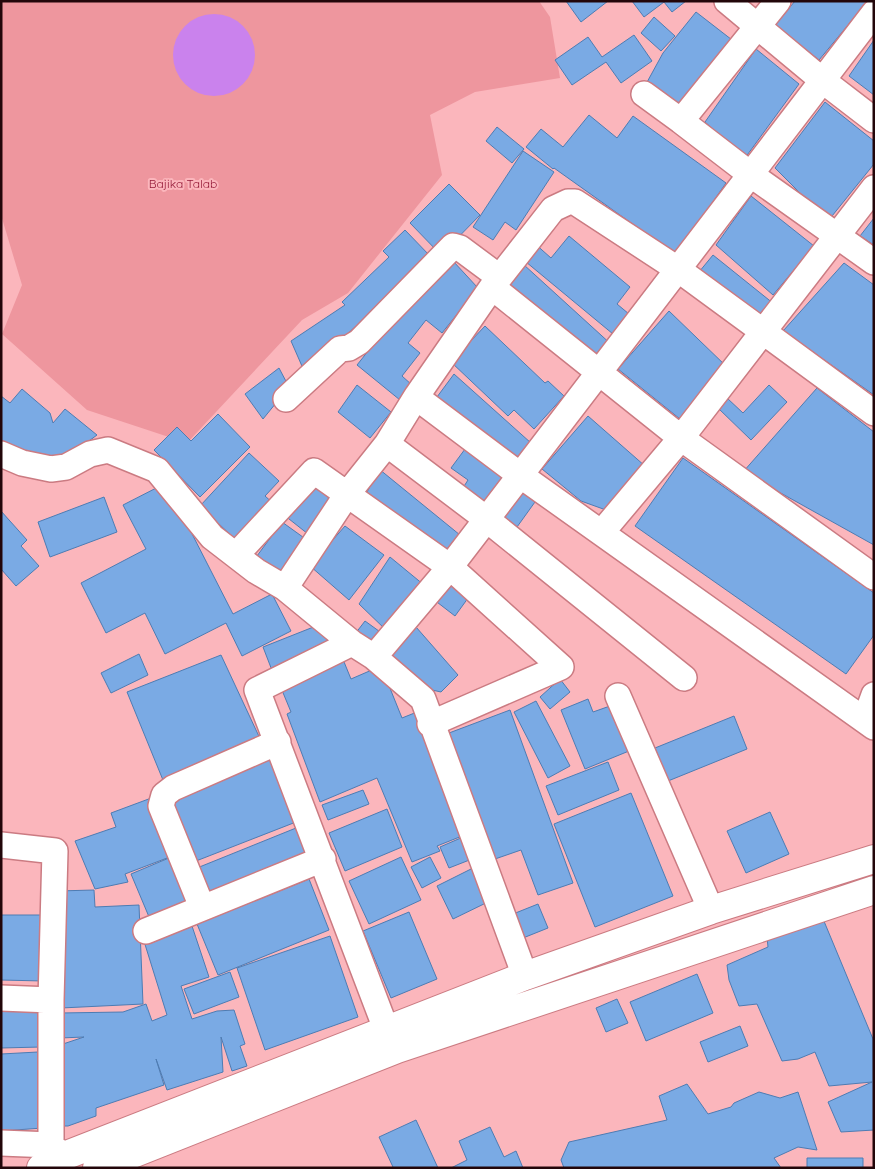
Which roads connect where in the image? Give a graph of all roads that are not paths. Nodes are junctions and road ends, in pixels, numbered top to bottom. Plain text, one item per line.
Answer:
1 (727, 1) edge
2 (778, 1) edge
3 (874, 13) edge
4 (758, 26) junction
5 (822, 80) junction
6 (644, 94) dead end
7 (874, 120) edge
8 (681, 121) junction
9 (750, 174) junction
10 (874, 188) edge
11 (836, 235) junction
12 (874, 262) edge
13 (679, 270) junction
14 (496, 282) junction
15 (762, 331) junction
16 (598, 374) junction
17 (416, 397) junction
18 (286, 399) dead end
19 (874, 413) edge
20 (680, 438) junction
21 (388, 444) junction
22 (1, 454) edge
23 (520, 475) junction
24 (348, 493) junction
25 (485, 518) junction
26 (602, 532) junction
27 (236, 555) junction
28 (450, 567) junction
29 (874, 577) edge
30 (285, 588) junction
31 (352, 643) junction
32 (374, 657) junction
33 (684, 678) dead end
34 (874, 695) edge
35 (618, 696) dead end
36 (869, 723) edge
37 (430, 724) junction
38 (278, 742) junction
39 (1, 845) edge
40 (323, 858) junction
41 (874, 859) edge
42 (874, 890) edge
43 (202, 907) junction
44 (711, 910) junction
45 (146, 931) dead end
46 (525, 976) junction
47 (1, 998) edge
48 (51, 1000) junction
49 (386, 1029) junction
50 (1, 1143) edge
51 (52, 1156) edge
52 (97, 1168) edge

1 - 4 street
2 - 4 street
3 - 5 street
4 - 5 street
4 - 8 street
5 - 7 street
5 - 9 street
6 - 8 street
8 - 9 street
9 - 11 street
9 - 13 street
10 - 11 street
11 - 12 street
11 - 15 street
13 - 14 street
13 - 15 street
13 - 16 street
14 - 16 street
14 - 17 street
14 - 18 street
15 - 19 street
15 - 20 street
16 - 20 street
16 - 23 street
17 - 21 street
17 - 23 street
20 - 26 street
20 - 29 street
21 - 24 street
21 - 25 street
22 - 27 street
23 - 25 street
23 - 26 street
24 - 27 street
24 - 28 street
24 - 30 street
25 - 28 street
25 - 33 street
26 - 36 street
27 - 30 street
28 - 32 street
28 - 37 street
30 - 31 street
31 - 32 street
31 - 38 street
32 - 37 street
34 - 36 street
35 - 44 street
37 - 46 street
38 - 40 street
38 - 43 street
39 - 48 street
40 - 43 street
40 - 49 street
41 - 44 street
42 - 52 street
43 - 45 street
44 - 46 street
46 - 49 street
47 - 48 street
48 - 51 street
49 - 51 street
50 - 51 street

